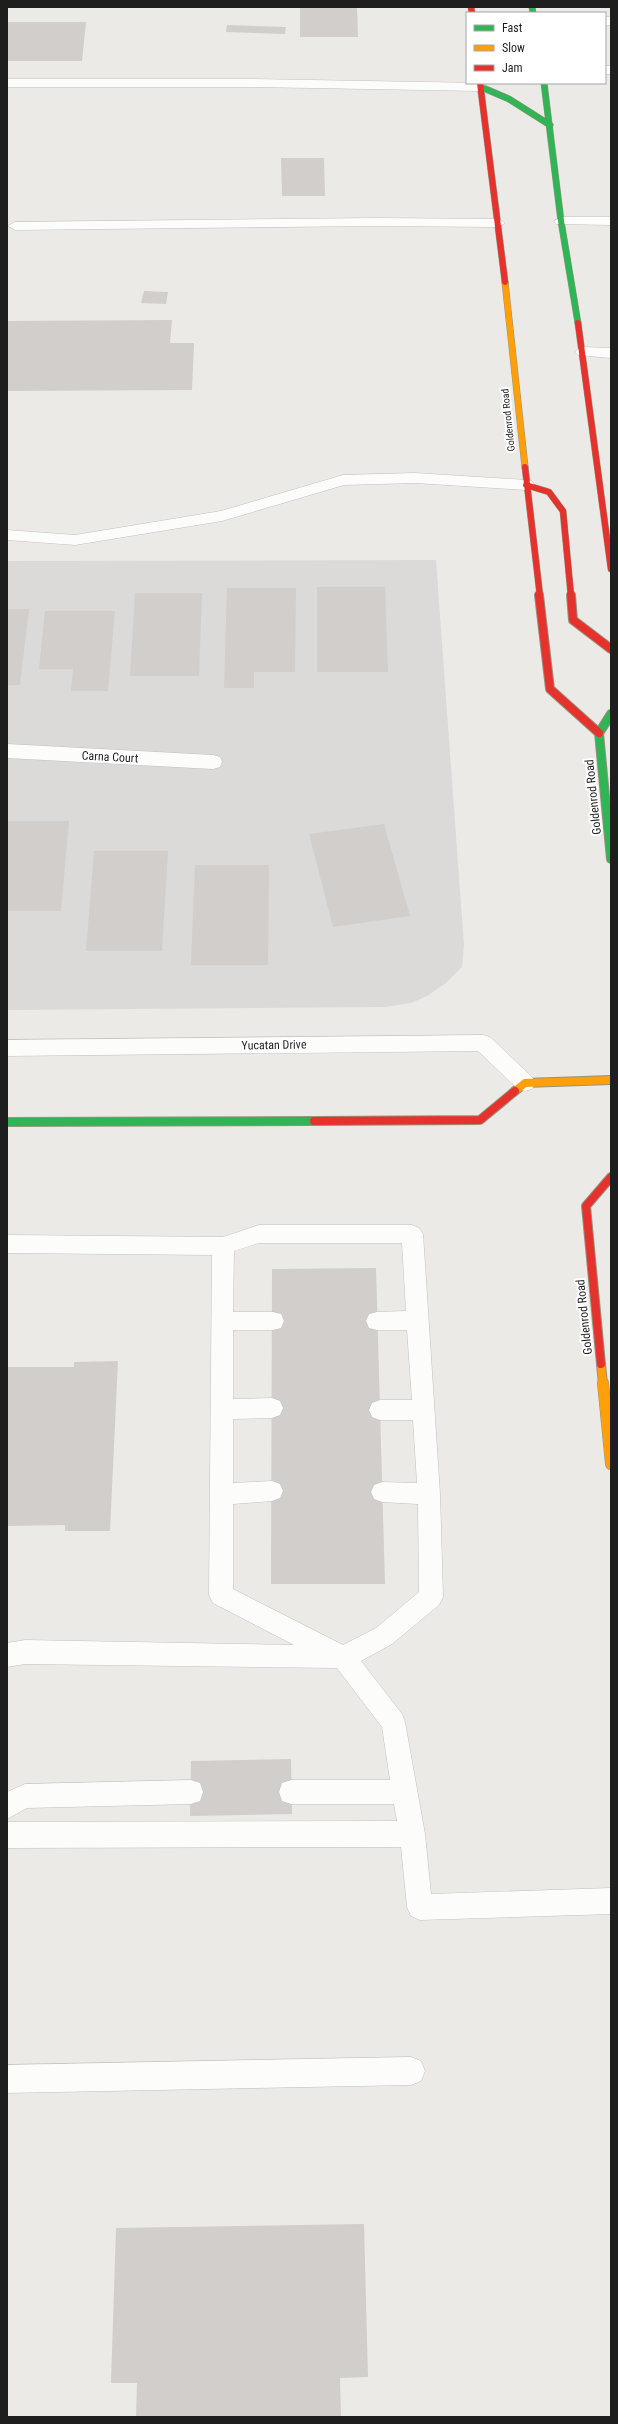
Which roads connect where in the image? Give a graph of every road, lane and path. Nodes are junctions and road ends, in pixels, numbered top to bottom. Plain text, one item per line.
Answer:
1 (7, 83) edge
2 (544, 84) edge
3 (481, 85) edge
4 (550, 125) junction
5 (562, 221) junction
6 (611, 221) edge
7 (498, 223) junction
8 (15, 226) dead end
9 (584, 352) junction
10 (611, 353) edge
11 (526, 486) junction
12 (7, 535) edge
13 (611, 564) edge
14 (611, 569) edge
15 (611, 649) edge
16 (611, 714) edge
17 (599, 733) junction
18 (7, 751) edge
19 (213, 762) dead end
20 (611, 859) edge
21 (7, 1048) edge
22 (611, 1080) edge
23 (525, 1083) junction
24 (7, 1122) edge
25 (611, 1177) edge
26 (7, 1244) edge
27 (223, 1246) junction
28 (417, 1320) junction
29 (222, 1321) junction
30 (273, 1321) dead end
31 (377, 1321) dead end
32 (272, 1408) dead end
33 (221, 1409) junction
34 (380, 1410) dead end
35 (424, 1410) junction
36 (611, 1464) edge
37 (272, 1491) dead end
38 (382, 1492) dead end
39 (222, 1494) junction
40 (429, 1494) junction
41 (7, 1655) edge
42 (343, 1657) junction
43 (191, 1792) dead end
44 (291, 1792) dead end
45 (405, 1792) junction
46 (7, 1806) edge
47 (412, 1834) junction
48 (7, 1835) edge
49 (611, 1901) edge
50 (411, 2071) dead end
51 (7, 2079) edge

1 - 3 lane
2 - 4 main road
3 - 4 main road
3 - 7 main road, Goldenrod Road
4 - 5 main road
5 - 6 lane
5 - 9 main road
7 - 8 lane
7 - 11 main road, Goldenrod Road
9 - 10 lane
9 - 13 main road
11 - 12 lane
11 - 15 main road
11 - 17 main road, Goldenrod Road
13 - 14 main road
16 - 17 main road
17 - 20 main road, Goldenrod Road
18 - 19 street, Carna Court
21 - 23 street, Yucatan Drive
22 - 23 main road
23 - 24 main road
25 - 36 main road, Goldenrod Road
26 - 27 lane
27 - 28 lane
27 - 29 lane
28 - 31 lane
28 - 35 lane
29 - 30 lane
29 - 33 lane
32 - 33 lane
33 - 39 lane
34 - 35 lane
35 - 40 lane
37 - 39 lane
38 - 40 lane
39 - 42 lane
40 - 42 lane
41 - 42 lane
42 - 45 lane
43 - 46 lane
44 - 45 lane
45 - 47 lane
47 - 48 lane
47 - 49 lane
50 - 51 street

